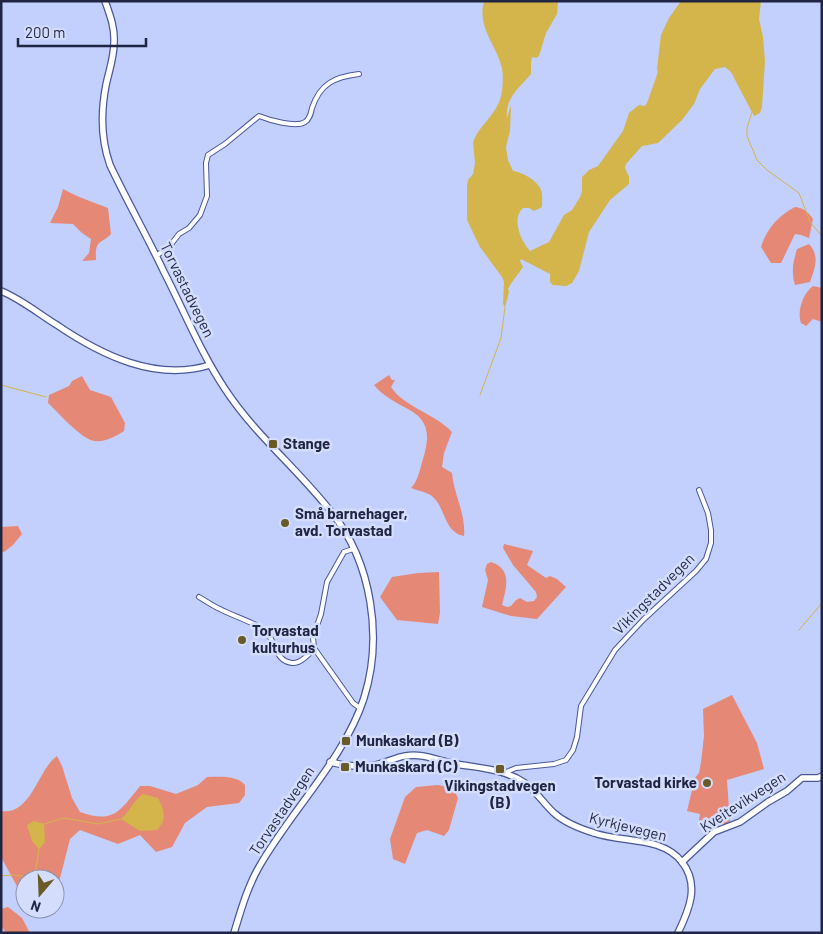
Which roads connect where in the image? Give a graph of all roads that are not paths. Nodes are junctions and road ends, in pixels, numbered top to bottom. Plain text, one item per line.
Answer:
1 (105, 1) edge
2 (359, 74) dead end
3 (156, 256) junction
4 (1, 291) edge
5 (210, 365) junction
6 (699, 490) dead end
7 (353, 549) junction
8 (199, 597) dead end
9 (314, 648) junction
10 (360, 708) junction
11 (330, 762) junction
12 (504, 773) junction
13 (822, 776) edge
14 (682, 862) junction
15 (234, 933) edge
16 (678, 933) edge

1 - 3 main road, Torvastadvegen
2 - 3 street
3 - 5 main road, Torvastadvegen
4 - 5 main road
5 - 7 main road, Torvastadvegen
6 - 12 street, Vikingstadvegen
7 - 9 street
7 - 10 main road, Torvastadvegen
8 - 9 street
9 - 10 street
10 - 11 main road, Torvastadvegen
11 - 12 main road, Kyrkjevegen
11 - 15 main road, Torvastadvegen
12 - 14 main road, Kyrkjevegen
13 - 14 main road, Kveitevikvegen
14 - 16 main road, Kyrkjevegen

